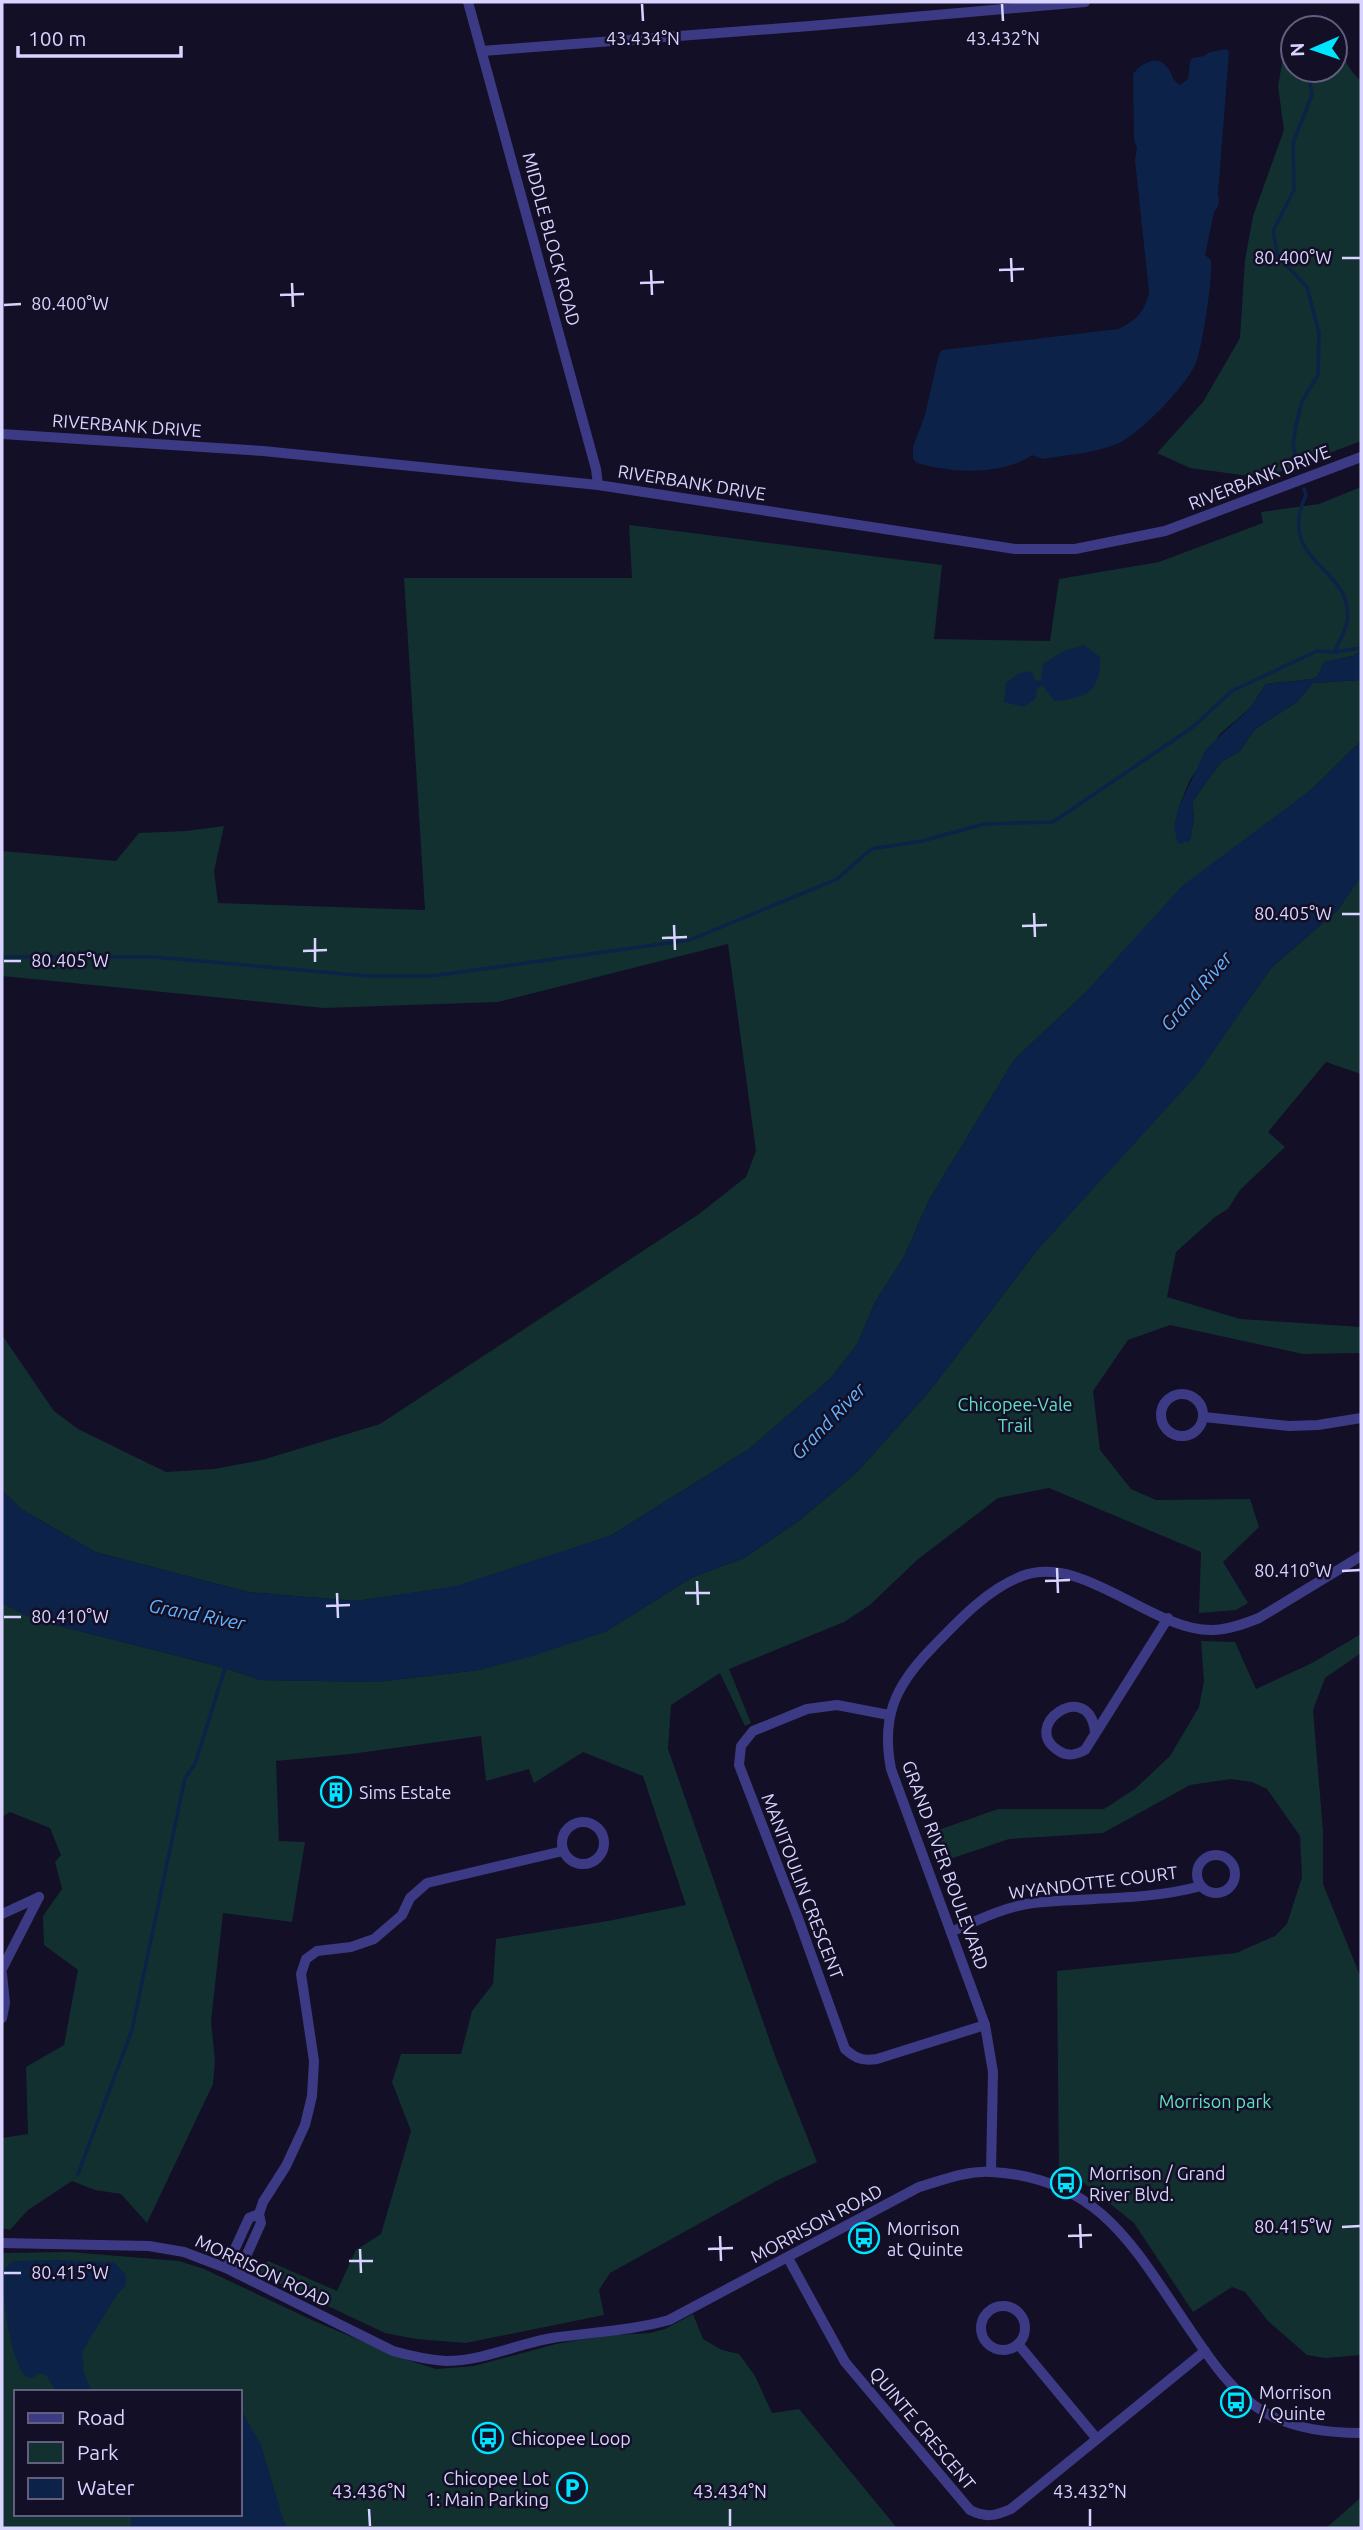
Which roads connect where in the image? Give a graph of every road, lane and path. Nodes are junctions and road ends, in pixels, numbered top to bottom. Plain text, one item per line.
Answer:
1 (468, 2) edge
2 (1085, 2) edge
3 (482, 51) junction
4 (2, 434) edge
5 (1361, 457) edge
6 (598, 485) junction
7 (1204, 1418) junction
8 (1361, 1418) edge
9 (1361, 1556) edge
10 (1168, 1618) junction
11 (890, 1715) junction
12 (1095, 1732) junction
13 (563, 1851) junction
14 (1200, 1886) dead end
15 (2, 1914) edge
16 (951, 1932) junction
17 (2, 1972) edge
18 (2, 2018) edge
19 (985, 2025) junction
20 (991, 2172) junction
21 (259, 2214) junction
22 (2, 2243) edge
23 (788, 2258) junction
24 (226, 2268) junction
25 (238, 2274) junction
26 (1018, 2344) junction
27 (1205, 2351) junction
28 (1361, 2433) edge
29 (1097, 2439) junction

1 - 3 street, MIDDLE BLOCK ROAD
2 - 3 street
3 - 6 street, MIDDLE BLOCK ROAD
4 - 6 street, RIVERBANK DRIVE
5 - 6 street, RIVERBANK DRIVE
7 - 7 street
7 - 8 street
9 - 10 street, GRAND RIVER BOULEVARD
10 - 11 street, GRAND RIVER BOULEVARD
10 - 12 street
11 - 16 street, GRAND RIVER BOULEVARD
11 - 19 street, MANITOULIN CRESCENT
12 - 12 street
13 - 13 street
13 - 21 street
14 - 16 street, WYANDOTTE COURT
15 - 17 street
16 - 19 street, GRAND RIVER BOULEVARD
17 - 18 street
19 - 20 street, GRAND RIVER BOULEVARD
20 - 23 street, MORRISON ROAD
20 - 27 street, MORRISON ROAD
21 - 24 street
21 - 25 street
22 - 24 street, MORRISON ROAD
23 - 25 street, MORRISON ROAD
23 - 29 street, QUINTE CRESCENT
24 - 25 street, MORRISON ROAD
26 - 26 street
26 - 29 street
27 - 28 street, MORRISON ROAD
27 - 29 street, QUINTE CRESCENT

